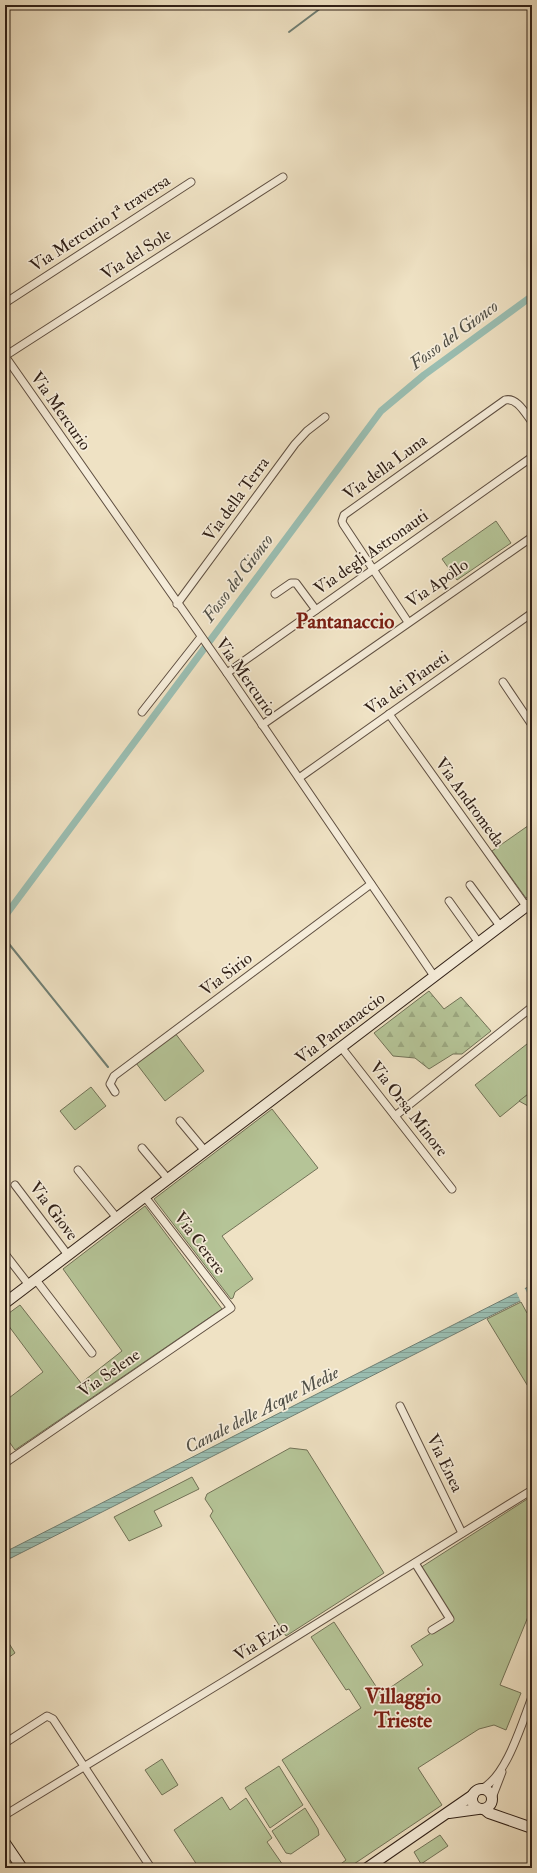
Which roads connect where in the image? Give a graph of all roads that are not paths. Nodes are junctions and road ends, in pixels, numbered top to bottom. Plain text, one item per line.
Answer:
1 (283, 177) dead end
2 (190, 182) dead end
3 (5, 303) edge
4 (5, 356) edge
5 (325, 417) dead end
6 (532, 422) edge
7 (532, 457) edge
8 (532, 536) edge
9 (372, 569) junction
10 (275, 594) dead end
11 (177, 604) junction
12 (316, 610) junction
13 (532, 613) edge
14 (408, 622) junction
15 (202, 639) junction
16 (227, 673) junction
17 (503, 682) dead end
18 (142, 712) dead end
19 (389, 714) junction
20 (262, 725) junction
21 (532, 725) edge
22 (298, 778) junction
23 (371, 884) junction
24 (470, 885) dead end
25 (449, 901) dead end
26 (529, 904) edge
27 (500, 926) junction
28 (479, 943) junction
29 (434, 976) junction
30 (532, 1007) edge
31 (341, 1047) junction
32 (115, 1092) dead end
33 (395, 1116) junction
34 (180, 1121) dead end
35 (142, 1148) dead end
36 (205, 1151) junction
37 (78, 1170) dead end
38 (168, 1180) junction
39 (15, 1185) dead end
40 (452, 1189) dead end
41 (145, 1197) junction
42 (117, 1218) junction
43 (5, 1254) edge
44 (68, 1255) junction
45 (32, 1282) junction
46 (5, 1303) edge
47 (230, 1308) joint
48 (92, 1353) dead end
49 (400, 1406) dead end
50 (5, 1463) edge
51 (532, 1490) edge
52 (462, 1533) junction
53 (415, 1562) junction
54 (432, 1630) dead end
55 (532, 1697) edge
56 (529, 1714) edge
57 (5, 1743) edge
58 (85, 1766) junction
59 (503, 1768) junction
60 (477, 1792) junction
61 (492, 1798) junction
62 (481, 1809) junction
63 (447, 1814) junction
64 (5, 1815) edge
65 (519, 1822) junction
66 (532, 1828) edge
67 (5, 1842) edge
68 (19, 1867) edge
69 (149, 1867) edge
70 (367, 1868) edge

1 - 4 street, Via del Sole
2 - 3 street, Via Mercurio 1ª traversa
4 - 11 street, Via Mercurio
5 - 11 street, Via della Terra
6 - 9 street, Via della Luna
7 - 9 street, Via degli Astronauti
8 - 14 street, Via Apollo
9 - 12 street, Via degli Astronauti
9 - 14 street, Via della Luna
10 - 12 street
11 - 15 street, Via Mercurio
12 - 16 street, Via degli Astronauti
13 - 19 street, Via dei Pianeti
14 - 20 street, Via Apollo
15 - 16 street, Via Mercurio
15 - 18 street
16 - 20 street, Via Mercurio
17 - 21 street
19 - 22 street, Via dei Pianeti
19 - 26 street, Via Andromeda
20 - 22 street, Via Mercurio
22 - 23 street, Via Mercurio
23 - 29 street, Via Mercurio
23 - 32 street, Via Sirio
24 - 27 street
25 - 28 street
26 - 27 street, Via Pantanaccio
27 - 28 street, Via Pantanaccio
28 - 29 street, Via Pantanaccio
29 - 31 street, Via Pantanaccio
30 - 33 street
31 - 33 street, Via Orsa Minore
31 - 36 street, Via Pantanaccio
33 - 40 street, Via Orsa Minore
34 - 36 street
35 - 38 street
36 - 38 street, Via Pantanaccio
37 - 42 street
38 - 41 street, Via Pantanaccio
39 - 44 street, Via Giove
41 - 42 street, Via Pantanaccio
41 - 47 street, Via Cerere
42 - 44 street, Via Pantanaccio
43 - 45 street
44 - 45 street, Via Pantanaccio
45 - 46 street, Via Pantanaccio
45 - 48 street
47 - 50 street, Via Selene
49 - 52 street, Via Enea
51 - 52 street, Via Ezio
52 - 53 street, Via Ezio
53 - 54 street
53 - 58 street, Via Ezio
55 - 56 street
56 - 59 street
57 - 58 street
58 - 64 street, Via Ezio
58 - 69 street
59 - 60 street
59 - 61 street
60 - 61 street
60 - 62 street
60 - 63 street
61 - 62 street
61 - 65 street
62 - 63 street
62 - 65 street
63 - 70 street
65 - 66 street
67 - 68 street

